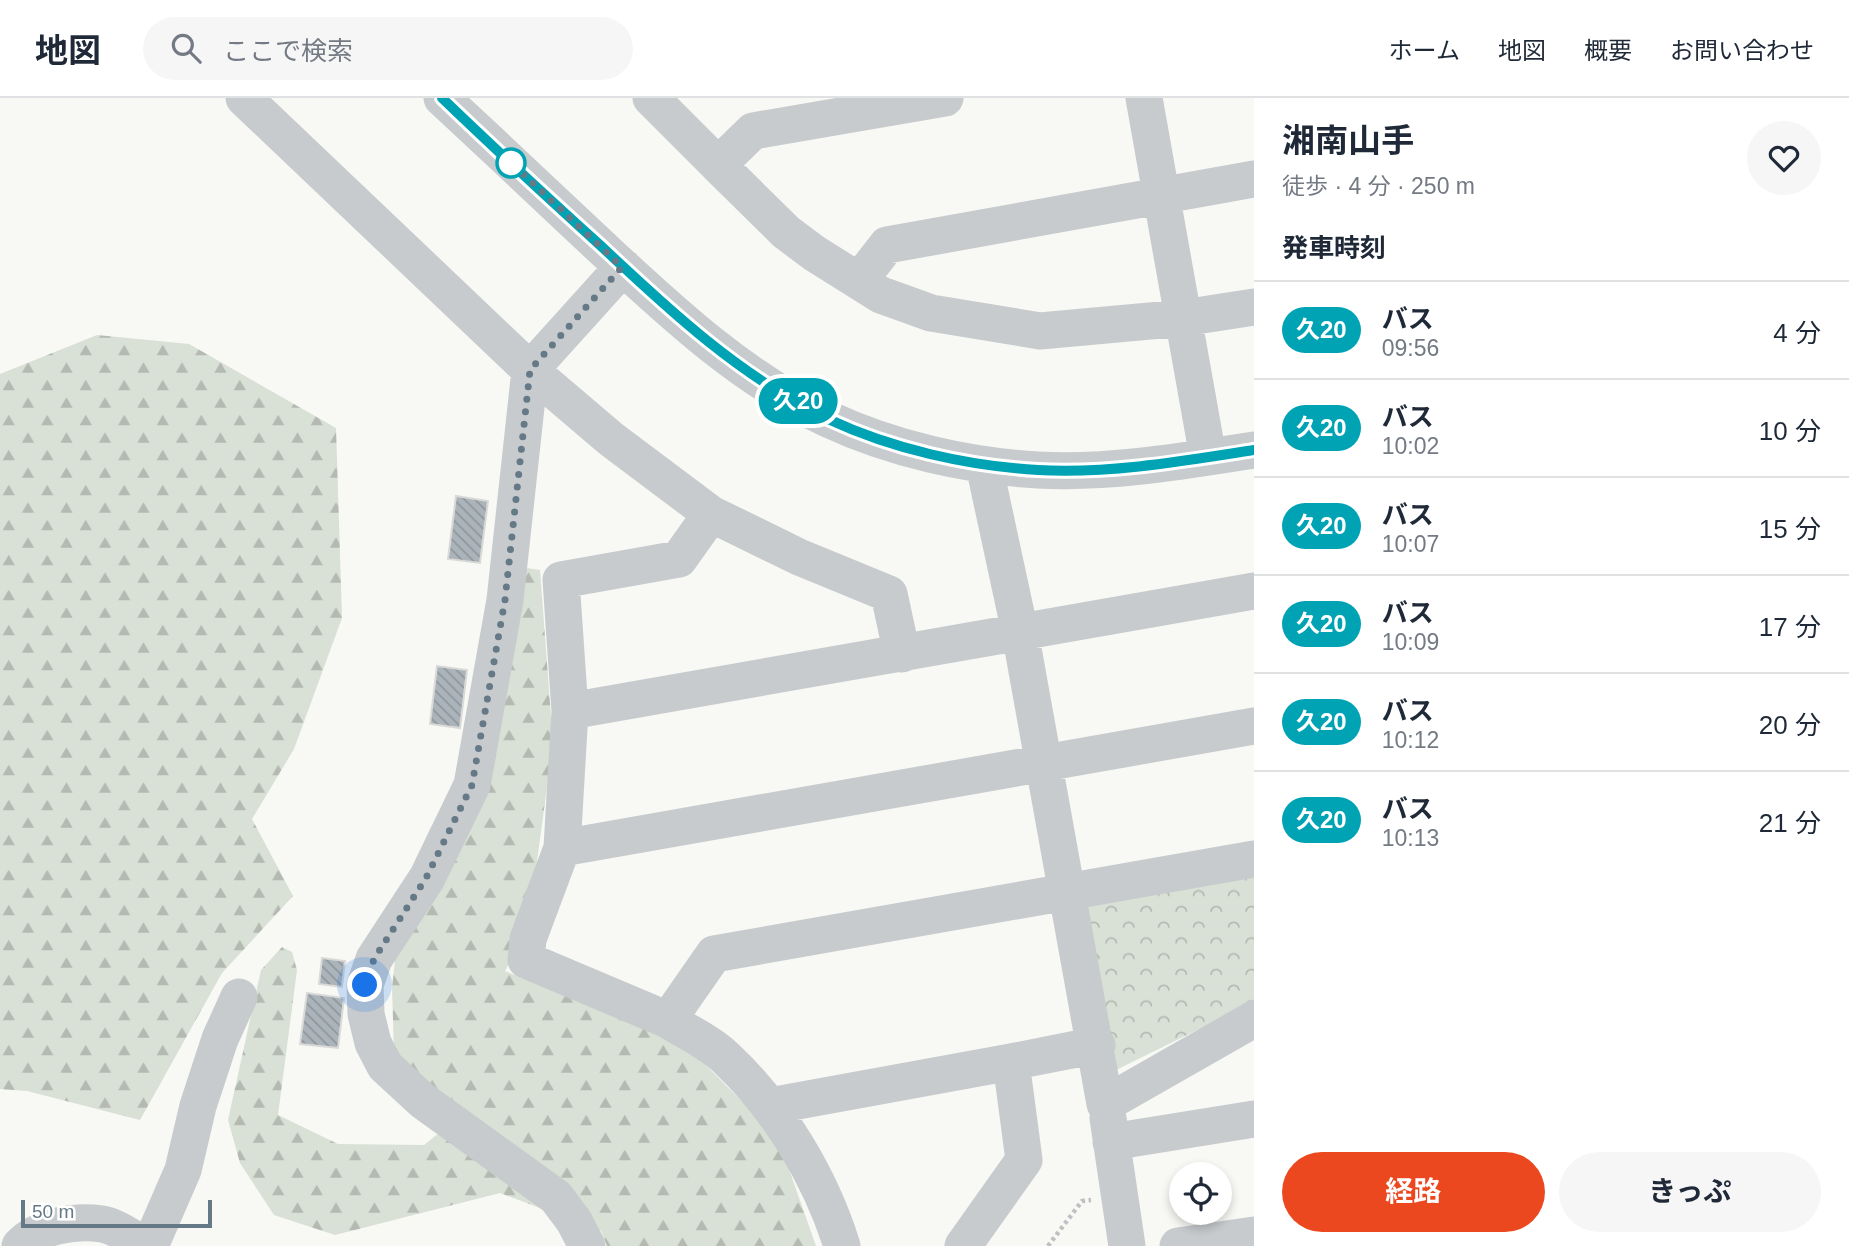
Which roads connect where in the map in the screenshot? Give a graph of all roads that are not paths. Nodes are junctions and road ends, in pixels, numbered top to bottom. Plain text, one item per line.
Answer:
1 (244, 98) edge
2 (442, 98) edge
3 (651, 98) edge
4 (945, 98) edge
5 (1144, 98) edge
6 (718, 165) junction
7 (1254, 179) edge
8 (1160, 196) junction
9 (622, 267) junction
10 (859, 281) junction
11 (1254, 307) edge
12 (1183, 318) junction
13 (530, 370) junction
14 (1254, 450) edge
15 (1208, 457) junction
16 (984, 465) junction
17 (711, 514) junction
18 (1254, 591) edge
19 (1020, 632) junction
20 (902, 654) junction
21 (570, 711) junction
22 (1254, 726) edge
23 (1045, 765) junction
24 (562, 848) junction
25 (1254, 859) edge
26 (1069, 893) junction
27 (239, 997) dead end
28 (1254, 1018) edge
29 (668, 1020) junction
30 (1097, 1045) junction
31 (1011, 1062) junction
32 (1105, 1104) junction
33 (770, 1106) junction
34 (1254, 1119) edge
35 (1111, 1142) junction
36 (1254, 1235) edge
37 (20, 1246) edge
38 (148, 1246) edge
39 (587, 1246) edge
40 (842, 1246) edge
41 (963, 1246) edge
42 (1127, 1246) edge
43 (1178, 1246) edge

1 - 13 street
2 - 9 street
3 - 6 street
4 - 6 street
5 - 8 street
6 - 10 street
7 - 8 street
8 - 10 street
8 - 12 street
9 - 13 street
9 - 16 street
10 - 12 street
11 - 12 street
12 - 15 street
13 - 17 street
13 - 39 street
14 - 15 street
15 - 16 street
16 - 19 street
17 - 20 street
17 - 21 street
18 - 19 street
19 - 20 street
19 - 23 street
20 - 21 street
21 - 24 street
22 - 23 street
23 - 24 street
23 - 26 street
24 - 29 street
25 - 26 street
26 - 29 street
26 - 30 street
27 - 38 street
28 - 32 street
29 - 33 street
30 - 31 street
30 - 32 street
31 - 33 street
31 - 41 street
32 - 35 street
33 - 40 street
34 - 35 street
35 - 42 street
36 - 43 street
37 - 38 street

